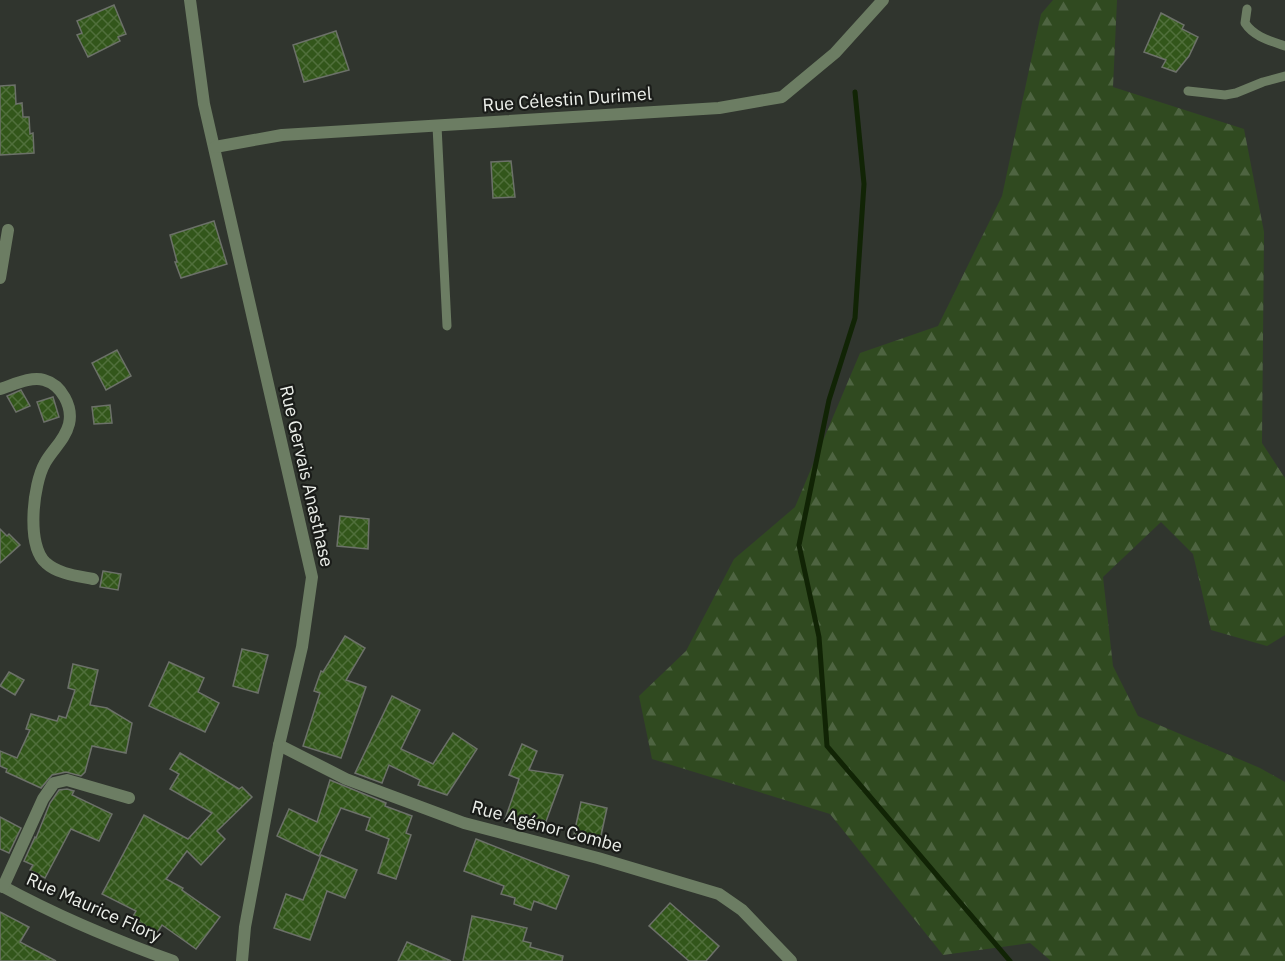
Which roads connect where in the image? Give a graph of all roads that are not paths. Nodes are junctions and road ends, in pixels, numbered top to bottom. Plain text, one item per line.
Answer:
1 (190, 0) edge
2 (883, 0) edge
3 (1247, 9) dead end
4 (1285, 46) edge
5 (1285, 76) edge
6 (1188, 91) dead end
7 (437, 126) junction
8 (215, 147) junction
9 (8, 230) dead end
10 (0, 278) edge
11 (447, 326) dead end
12 (0, 389) edge
13 (93, 579) dead end
14 (279, 745) junction
15 (129, 798) dead end
16 (2, 886) edge
17 (173, 961) edge
18 (242, 961) edge
19 (791, 961) edge

1 - 8 street, Rue Gervais Anasthase
2 - 7 street, Rue Célestin Durimel
3 - 4 lane
5 - 6 lane
7 - 8 street, Rue Célestin Durimel
7 - 11 lane
8 - 14 street, Rue Gervais Anasthase
9 - 10 street
12 - 13 street
14 - 18 street, Rue Gervais Anasthase
14 - 19 street, Rue Agénor Combe
15 - 16 street
16 - 17 street, Rue Maurice Flory

